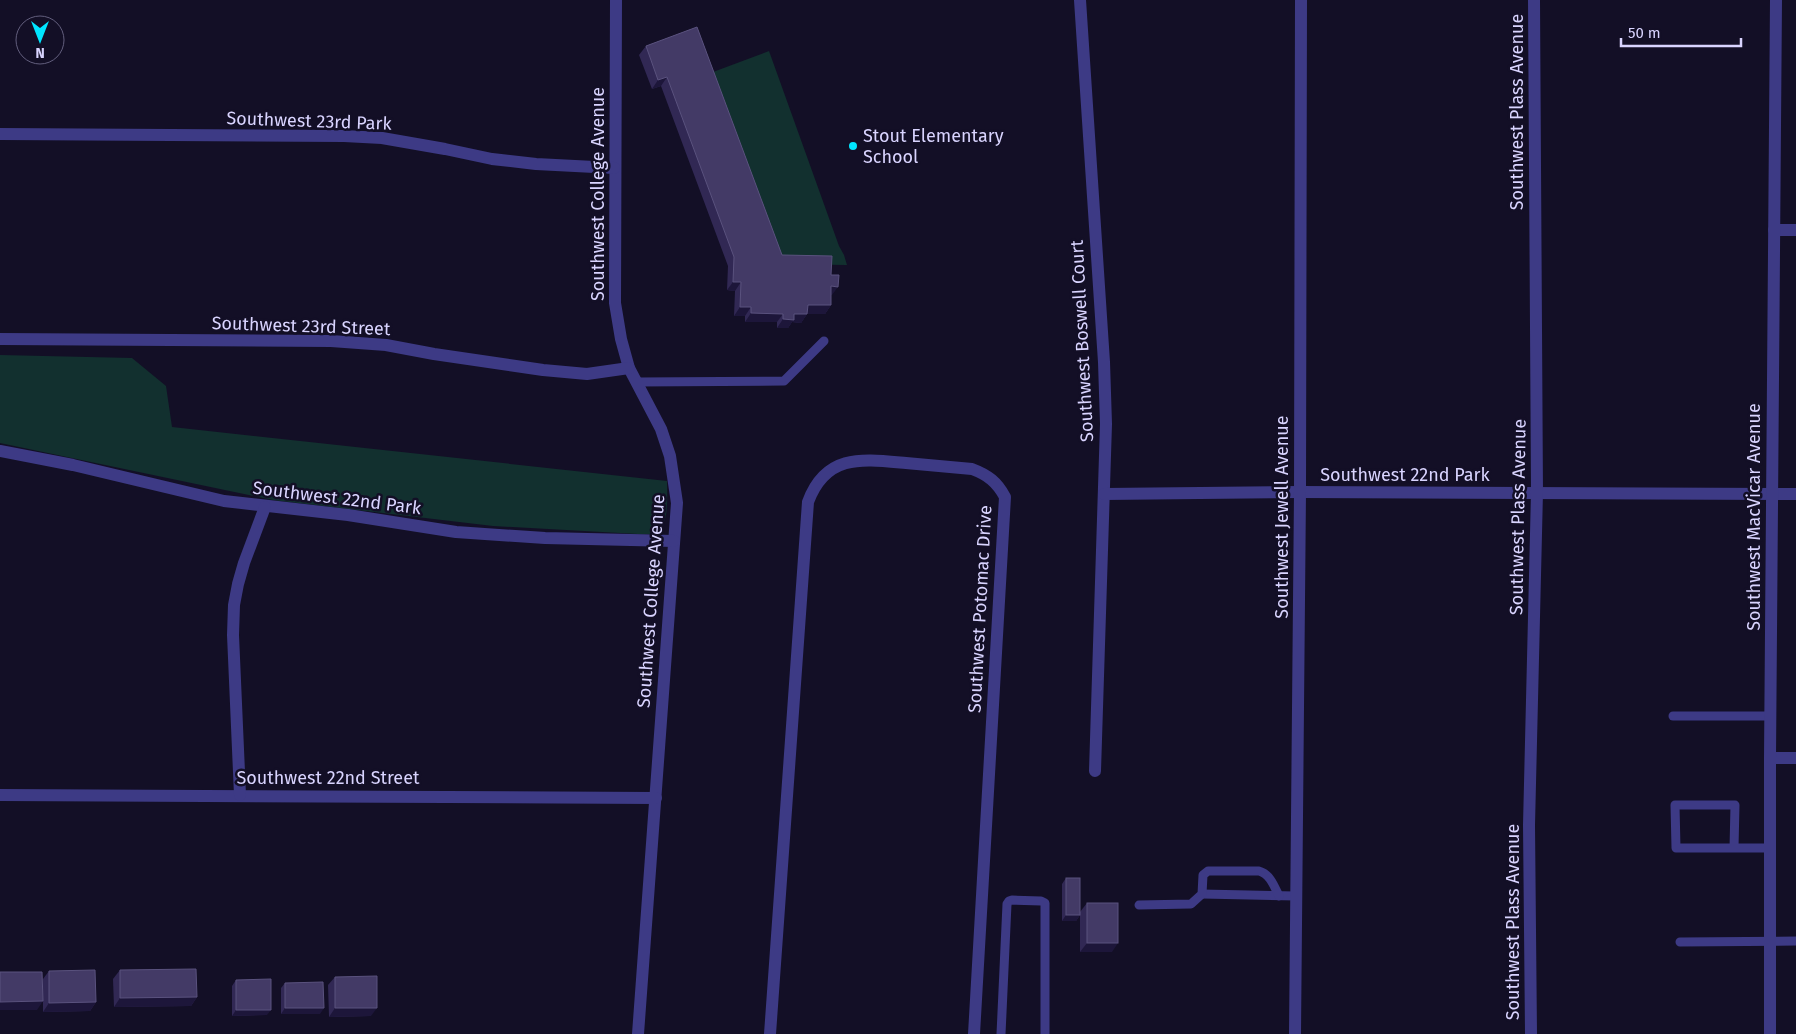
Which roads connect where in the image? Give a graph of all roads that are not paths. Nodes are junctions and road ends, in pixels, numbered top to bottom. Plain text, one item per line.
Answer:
1 (616, 0) edge
2 (1080, 0) edge
3 (1301, 0) edge
4 (1534, 0) edge
5 (1776, 0) edge
6 (0, 134) edge
7 (614, 168) junction
8 (1774, 230) junction
9 (1796, 230) edge
10 (0, 339) edge
11 (824, 341) dead end
12 (629, 368) junction
13 (637, 382) junction
14 (0, 451) edge
15 (1300, 492) junction
16 (1537, 492) junction
17 (1104, 494) junction
18 (1772, 494) junction
19 (1796, 494) edge
20 (265, 507) junction
21 (674, 541) junction
22 (1673, 716) dead end
23 (1770, 716) junction
24 (1770, 758) junction
25 (1796, 758) edge
26 (1095, 771) dead end
27 (0, 795) edge
28 (240, 795) junction
29 (656, 798) junction
30 (1734, 848) junction
31 (1770, 848) junction
32 (1202, 894) junction
33 (1279, 896) junction
34 (1296, 896) junction
35 (1139, 904) dead end
36 (1770, 941) junction
37 (1796, 941) edge
38 (1680, 942) dead end
39 (638, 1034) edge
40 (770, 1034) edge
41 (974, 1034) edge
42 (1001, 1034) edge
43 (1045, 1034) edge
44 (1295, 1034) edge
45 (1531, 1034) edge
46 (1770, 1034) edge

1 - 7 street, Southwest College Avenue
2 - 17 street, Southwest Boswell Court
3 - 15 street, Southwest Jewell Avenue
4 - 16 street, Southwest Plass Avenue
5 - 8 street, Southwest MacVicar Avenue
6 - 7 street, Southwest 23rd Park
7 - 12 street, Southwest College Avenue
8 - 9 street
8 - 18 street, Southwest MacVicar Avenue
10 - 12 street, Southwest 23rd Street
11 - 13 lane
12 - 13 street, Southwest College Avenue
13 - 21 street, Southwest College Avenue
14 - 20 street, Southwest 22nd Park
15 - 16 street, Southwest 22nd Park
15 - 17 street, Southwest 22nd Park
15 - 34 street, Southwest Jewell Avenue
16 - 18 street, Southwest 22nd Park
16 - 45 street, Southwest Plass Avenue
17 - 26 street, Southwest Boswell Court
18 - 19 street, Southwest 22nd Park
18 - 23 street, Southwest MacVicar Avenue
20 - 21 street, Southwest 22nd Park
20 - 28 street
21 - 29 street, Southwest College Avenue
22 - 23 lane
23 - 24 street, Southwest MacVicar Avenue
24 - 25 street
24 - 31 street, Southwest MacVicar Avenue
27 - 28 street, Southwest 22nd Street
28 - 29 street, Southwest 22nd Street
29 - 39 street, Southwest College Avenue
30 - 30 lane
30 - 31 lane
31 - 36 street, Southwest MacVicar Avenue
32 - 33 lane
32 - 33 lane
32 - 35 lane
33 - 34 lane
34 - 44 street, Southwest Jewell Avenue
36 - 37 lane
36 - 38 lane
36 - 46 street, Southwest MacVicar Avenue
40 - 41 street, Southwest Potomac Drive
42 - 43 lane

